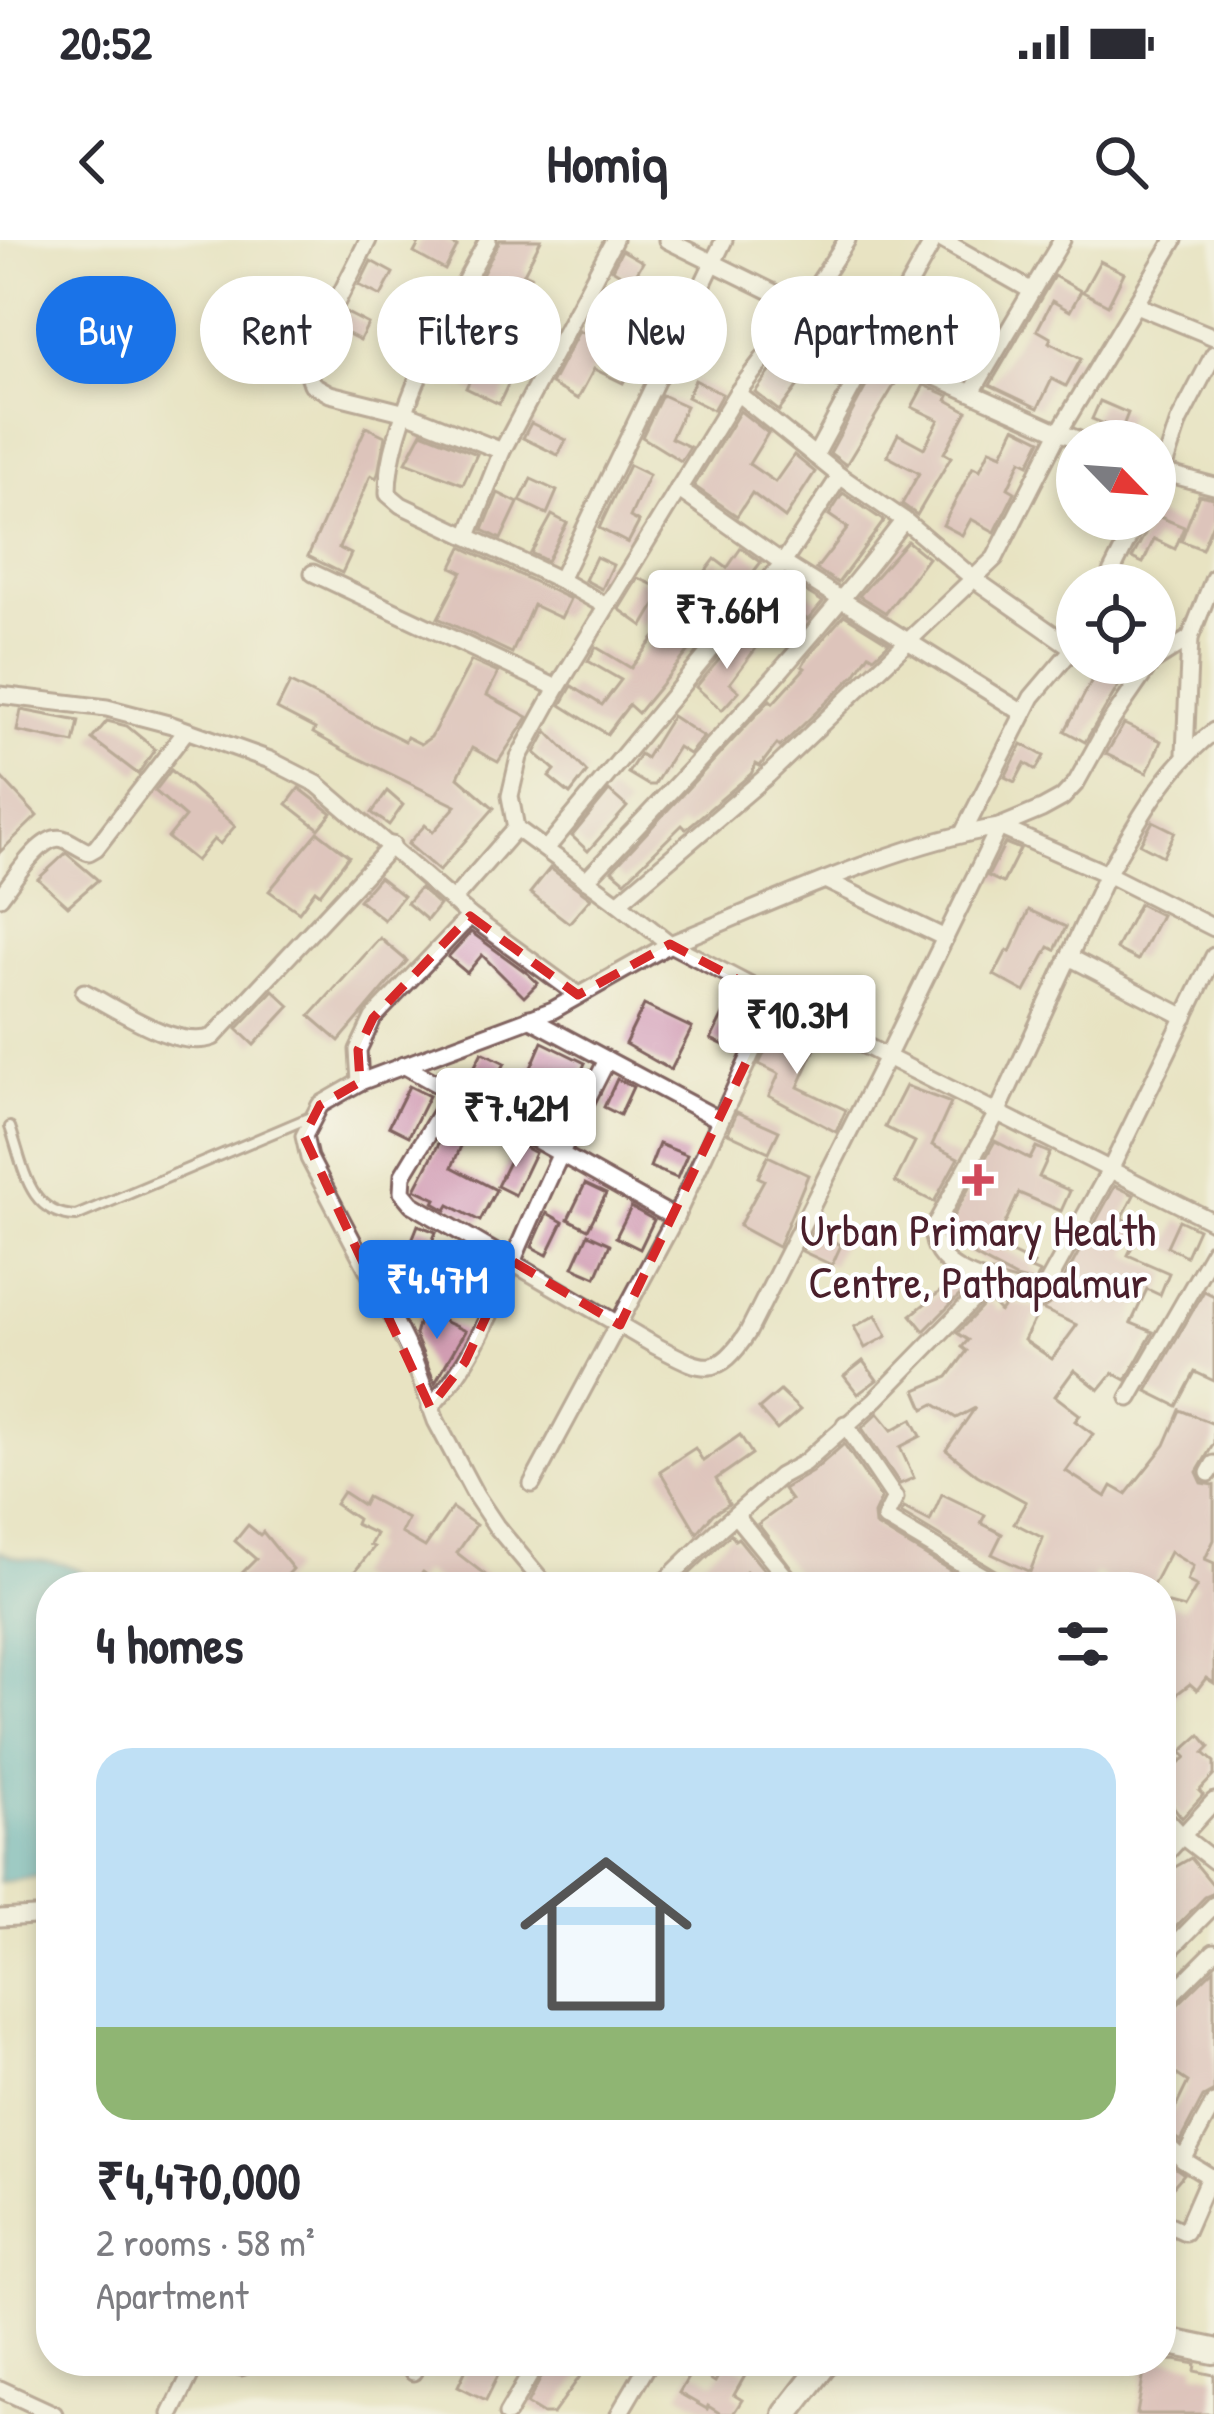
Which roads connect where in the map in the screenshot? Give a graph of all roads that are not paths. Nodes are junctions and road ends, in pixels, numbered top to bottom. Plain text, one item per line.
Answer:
1 (368, 240) edge
2 (488, 240) edge
3 (614, 240) edge
4 (668, 240) edge
5 (724, 240) edge
6 (847, 240) edge
7 (938, 240) edge
8 (1062, 240) edge
9 (1174, 240) edge
10 (714, 262) junction
11 (823, 276) edge
12 (917, 276) edge
13 (751, 281) edge
14 (1032, 291) junction
15 (1136, 305) junction
16 (1214, 338) edge
17 (1214, 354) edge
18 (751, 375) edge
19 (854, 384) edge
20 (954, 384) edge
21 (972, 392) junction
22 (737, 393) junction
23 (406, 413) junction
24 (1066, 420) edge
25 (1176, 429) edge
26 (1056, 431) edge
27 (1056, 438) edge
28 (502, 451) junction
29 (814, 456) junction
30 (839, 476) junction
31 (1176, 479) edge
32 (1214, 486) edge
33 (678, 489) junction
34 (904, 520) junction
35 (468, 536) junction
36 (783, 562) junction
37 (313, 573) dead end
38 (1214, 578) edge
39 (974, 579) junction
40 (560, 580) junction
41 (844, 600) junction
42 (606, 606) junction
43 (1056, 633) edge
44 (1190, 638) junction
45 (909, 640) junction
46 (1176, 647) edge
47 (1056, 670) edge
48 (1135, 684) edge
49 (557, 688) junction
50 (0, 695) edge
51 (1023, 712) junction
52 (186, 730) junction
53 (1214, 731) edge
54 (1185, 753) junction
55 (999, 827) junction
56 (516, 828) junction
57 (963, 832) junction
58 (392, 845) junction
59 (546, 849) junction
60 (1107, 874) junction
61 (586, 880) junction
62 (827, 880) junction
63 (0, 897) edge
64 (454, 900) junction
65 (618, 903) junction
66 (470, 916) junction
67 (1214, 928) edge
68 (945, 938) junction
69 (670, 944) junction
70 (1214, 956) edge
71 (1069, 957) junction
72 (84, 992) dead end
73 (578, 995) junction
74 (776, 1000) junction
75 (1185, 1017) junction
76 (529, 1018) junction
77 (887, 1057) junction
78 (607, 1060) junction
79 (404, 1064) junction
80 (360, 1082) junction
81 (452, 1094) junction
82 (997, 1113) junction
83 (315, 1115) junction
84 (720, 1120) junction
85 (10, 1127) dead end
86 (560, 1154) junction
87 (1110, 1170) junction
88 (675, 1219) junction
89 (1214, 1222) edge
90 (1214, 1250) edge
91 (512, 1261) junction
92 (991, 1281) junction
93 (620, 1325) junction
94 (1130, 1398) dead end
95 (430, 1407) junction
96 (845, 1424) junction
97 (532, 1484) dead end
98 (735, 1515) junction
99 (534, 1572) edge
100 (675, 1572) edge
101 (782, 1572) edge
102 (975, 1572) edge
103 (1214, 1801) edge
104 (1176, 1830) edge
105 (1182, 1837) junction
106 (1176, 1843) edge
107 (1214, 1862) edge
108 (1214, 1905) edge
109 (36, 1916) edge
110 (0, 1918) edge
111 (1176, 1944) edge
112 (1214, 1952) edge
113 (1176, 1990) edge
114 (1214, 2103) edge
115 (1176, 2154) edge
116 (1183, 2160) junction
117 (1212, 2178) edge
118 (1176, 2228) edge
119 (1176, 2343) edge
120 (1214, 2351) edge
121 (190, 2376) edge
122 (529, 2376) edge
123 (641, 2376) edge
124 (815, 2376) edge
125 (0, 2389) edge
126 (54, 2414) edge
127 (171, 2414) edge
128 (507, 2414) edge
129 (619, 2414) edge
130 (786, 2414) edge

1 - 23 street
2 - 23 street
3 - 28 street
4 - 10 street
5 - 10 street
6 - 11 street
7 - 12 street
7 - 14 street
8 - 14 street
9 - 15 street
10 - 13 street
10 - 40 street
14 - 21 street
15 - 16 street
15 - 24 street
17 - 25 street
18 - 22 street
19 - 29 street
20 - 21 street
21 - 26 street
22 - 29 street
22 - 33 street
23 - 28 street
23 - 35 street
27 - 39 street
28 - 35 street
29 - 30 street
30 - 34 street
30 - 36 street
31 - 32 street
33 - 36 street
33 - 42 street
34 - 39 street
34 - 41 street
35 - 40 street
36 - 41 street
36 - 59 street
37 - 49 street
38 - 44 street
39 - 43 street
39 - 45 street
40 - 42 street
41 - 45 street
41 - 61 street
42 - 49 street
44 - 46 street
44 - 54 street
45 - 51 street
45 - 65 street
47 - 51 street
48 - 55 street
49 - 56 street
50 - 52 street
51 - 57 street
52 - 58 street
52 - 63 street
53 - 54 street
54 - 60 street
55 - 57 street
55 - 60 street
55 - 68 street
56 - 59 street
56 - 64 street
57 - 62 street
58 - 64 street
58 - 72 street
59 - 61 street
60 - 67 street
60 - 71 street
61 - 65 street
62 - 68 street
62 - 69 street
64 - 66 street
65 - 69 street
66 - 73 street
66 - 80 street
68 - 77 street
69 - 73 street
69 - 74 street
70 - 75 street
71 - 75 street
71 - 82 street
73 - 76 street
74 - 77 street
74 - 84 street
75 - 87 street
76 - 78 street
76 - 79 street
77 - 82 street
77 - 93 street
78 - 84 street
78 - 86 street
79 - 80 street
79 - 81 street
80 - 83 street
81 - 86 street
81 - 91 street
82 - 87 street
82 - 92 street
83 - 85 lane
83 - 95 street
84 - 88 street
86 - 88 street
86 - 91 street
87 - 89 street
87 - 92 street
88 - 93 street
90 - 94 street
91 - 93 street
91 - 95 street
92 - 96 street
93 - 97 street
95 - 99 street
96 - 98 street
96 - 102 street
98 - 100 street
98 - 101 street
103 - 105 street
104 - 105 street
105 - 106 street
105 - 107 street
108 - 111 street
109 - 110 street
112 - 113 street
114 - 116 street
115 - 116 street
116 - 117 street
117 - 118 street
119 - 120 main road
121 - 127 street
122 - 128 street
123 - 129 street
124 - 130 main road
125 - 126 street

